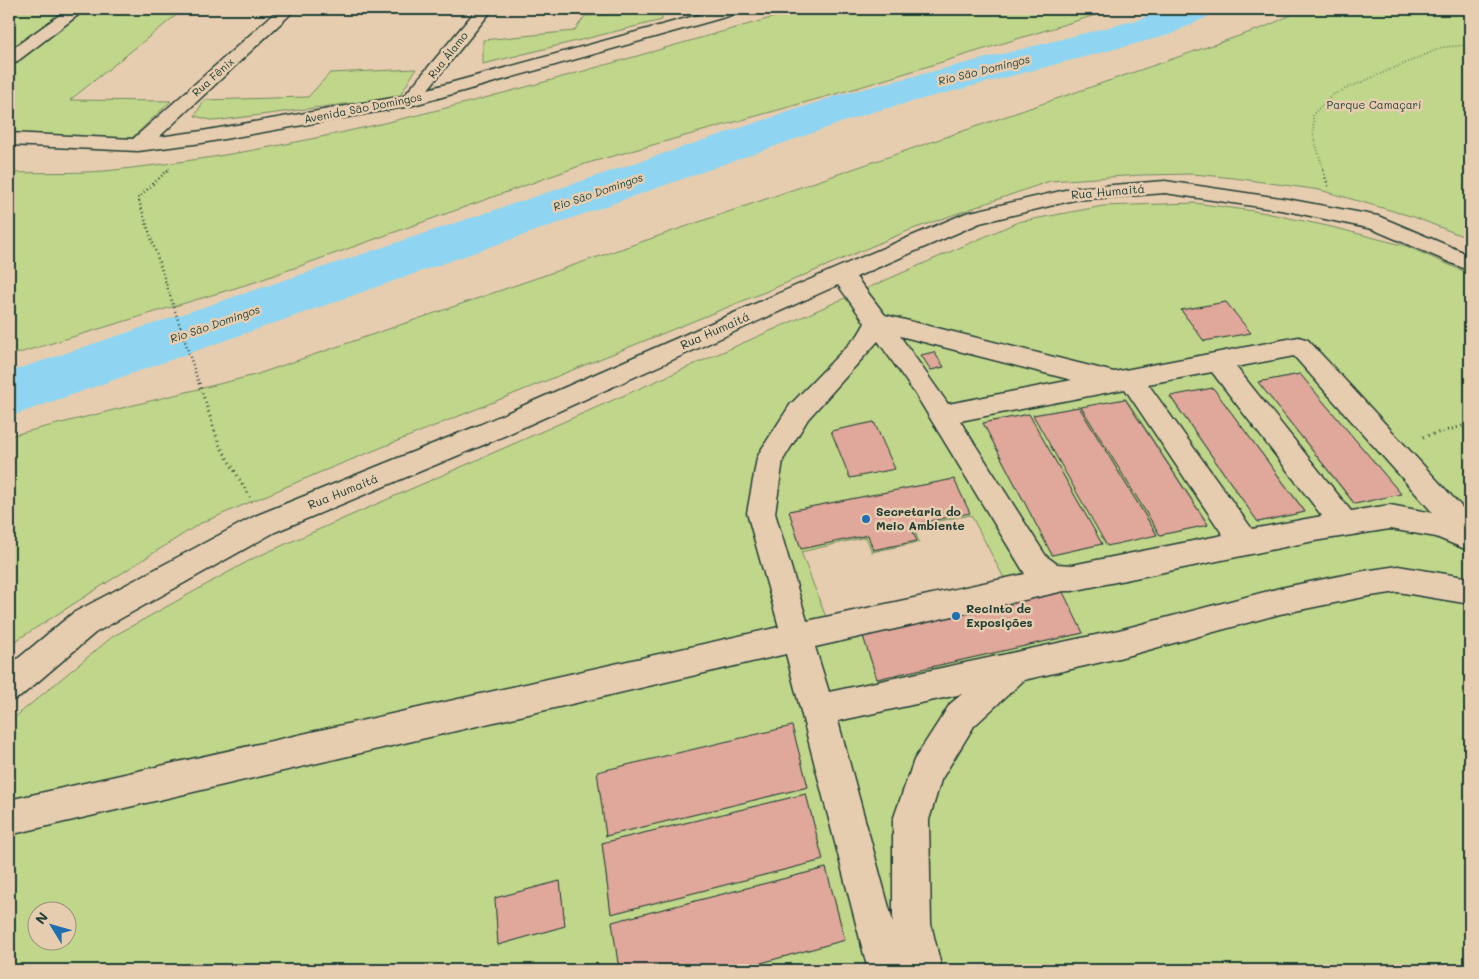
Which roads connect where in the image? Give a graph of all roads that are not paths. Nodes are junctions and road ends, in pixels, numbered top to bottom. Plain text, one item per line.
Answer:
1 (78, 9) edge
2 (288, 9) edge
3 (485, 9) edge
4 (684, 9) edge
5 (737, 9) edge
6 (675, 26) junction
7 (9, 59) edge
8 (410, 100) junction
9 (9, 139) edge
10 (138, 145) junction
11 (1470, 264) edge
12 (842, 274) junction
13 (878, 322) junction
14 (1218, 362) junction
15 (1123, 380) junction
16 (942, 415) junction
17 (1345, 524) junction
18 (1470, 538) edge
19 (1245, 543) junction
20 (1061, 579) junction
21 (1470, 592) edge
22 (797, 637) junction
23 (1016, 666) junction
24 (9, 686) edge
25 (818, 710) junction
26 (9, 818) edge
27 (887, 970) edge
28 (923, 970) edge

1 - 7 street
2 - 10 street, Rua Fênix
3 - 8 street, Rua Álamo
4 - 6 street
5 - 6 street, Avenida São Domingos
6 - 8 street, Avenida São Domingos
8 - 10 street, Avenida São Domingos
9 - 10 street, Avenida São Domingos
11 - 12 street, Rua Humaitá
12 - 13 street
12 - 24 street, Rua Humaitá
13 - 15 street
13 - 16 street
13 - 22 street
14 - 15 street
14 - 17 street
14 - 18 street
15 - 16 street
15 - 19 street
16 - 20 street
17 - 18 street
17 - 19 street
19 - 20 street
20 - 22 street
21 - 23 street
22 - 25 street
22 - 26 street
23 - 25 street
23 - 28 street
25 - 27 street

